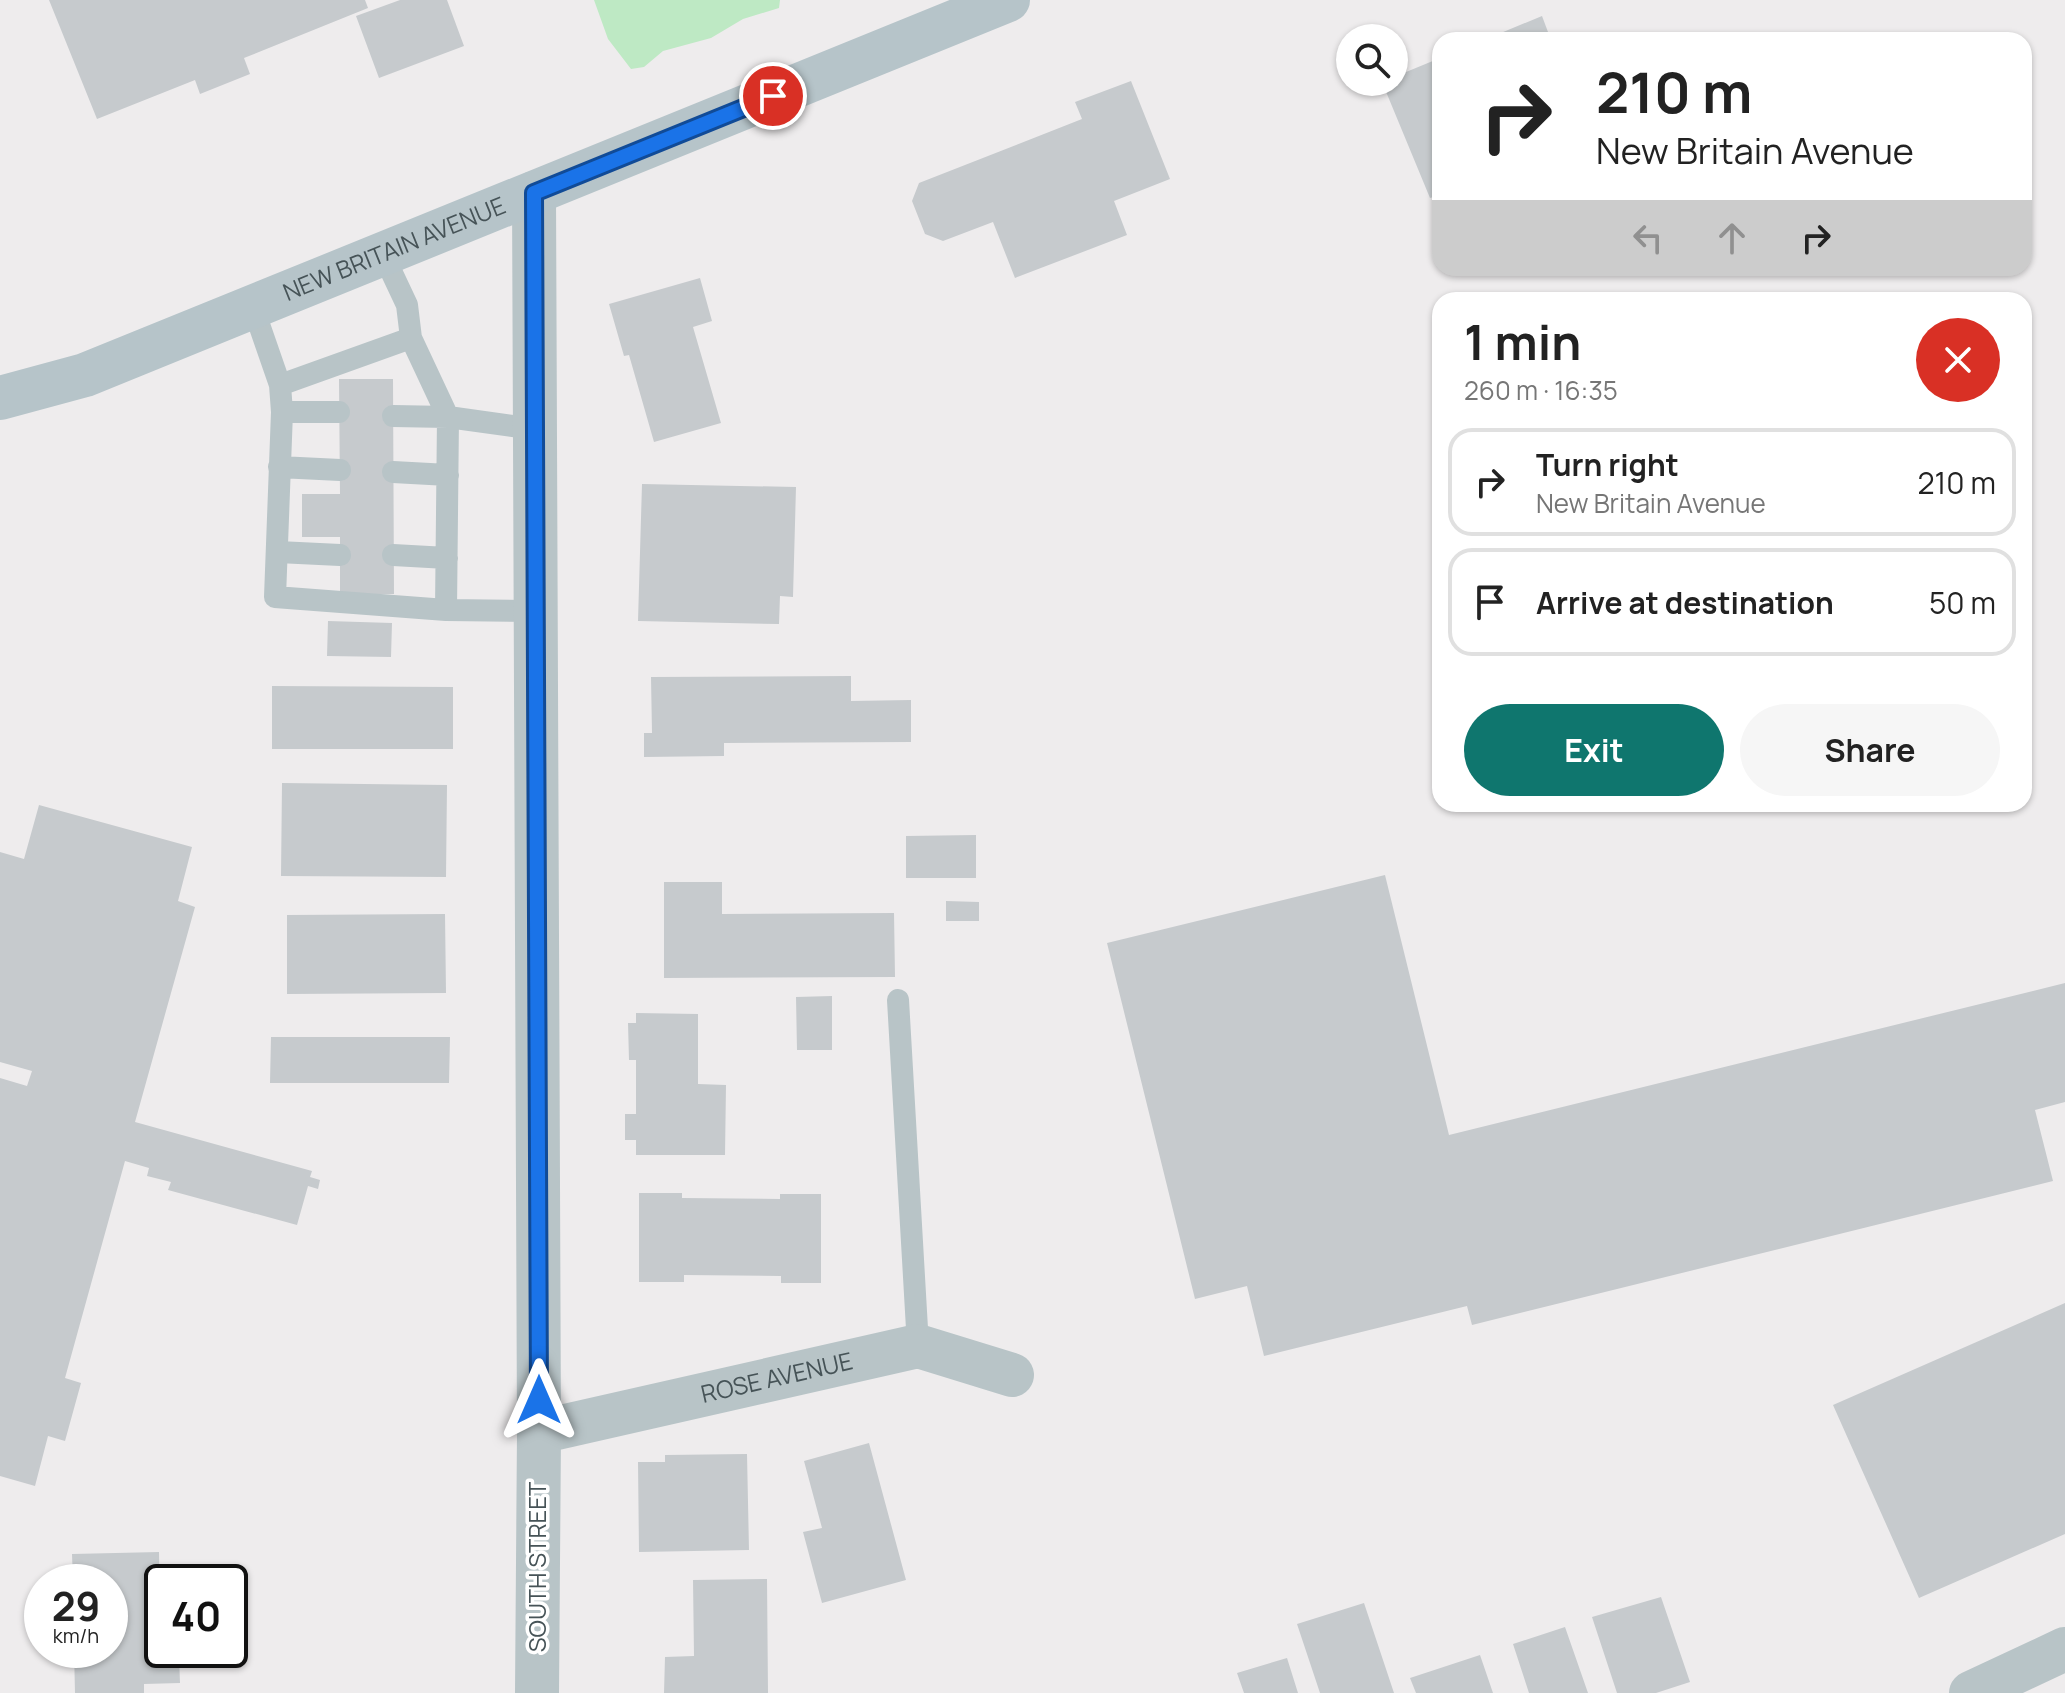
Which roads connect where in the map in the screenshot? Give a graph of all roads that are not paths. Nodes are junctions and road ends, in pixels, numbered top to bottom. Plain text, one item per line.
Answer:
1 (1008, 0) edge
2 (534, 193) junction
3 (383, 254) junction
4 (253, 307) junction
5 (411, 338) junction
6 (280, 385) junction
7 (0, 398) edge
8 (282, 412) junction
9 (339, 412) dead end
10 (393, 416) dead end
11 (448, 417) junction
12 (535, 429) junction
13 (279, 467) junction
14 (340, 470) dead end
15 (393, 472) dead end
16 (448, 475) junction
17 (278, 552) junction
18 (340, 555) dead end
19 (393, 555) dead end
20 (447, 558) junction
21 (446, 610) junction
22 (536, 611) junction
23 (898, 1000) dead end
24 (918, 1346) junction
25 (1012, 1375) dead end
26 (539, 1432) junction
27 (2065, 1649) edge
28 (537, 1693) edge
29 (1971, 1693) edge

1 - 2 main road, NEW BRITAIN AVENUE
2 - 3 main road, NEW BRITAIN AVENUE
2 - 12 street, SOUTH STREET
3 - 4 main road, NEW BRITAIN AVENUE
3 - 5 lane
4 - 6 lane
4 - 7 main road, NEW BRITAIN AVENUE
5 - 6 lane
5 - 11 lane
6 - 8 lane
8 - 9 lane
8 - 13 lane
10 - 11 lane
11 - 12 lane
11 - 16 lane
12 - 22 street, SOUTH STREET
13 - 14 lane
13 - 17 lane
15 - 16 lane
16 - 20 lane
17 - 18 lane
17 - 21 lane
19 - 20 lane
20 - 21 lane
21 - 22 lane
22 - 26 street, SOUTH STREET
23 - 24 lane
24 - 25 street, ROSE AVENUE
24 - 26 street, ROSE AVENUE
26 - 28 street, SOUTH STREET
27 - 29 street

